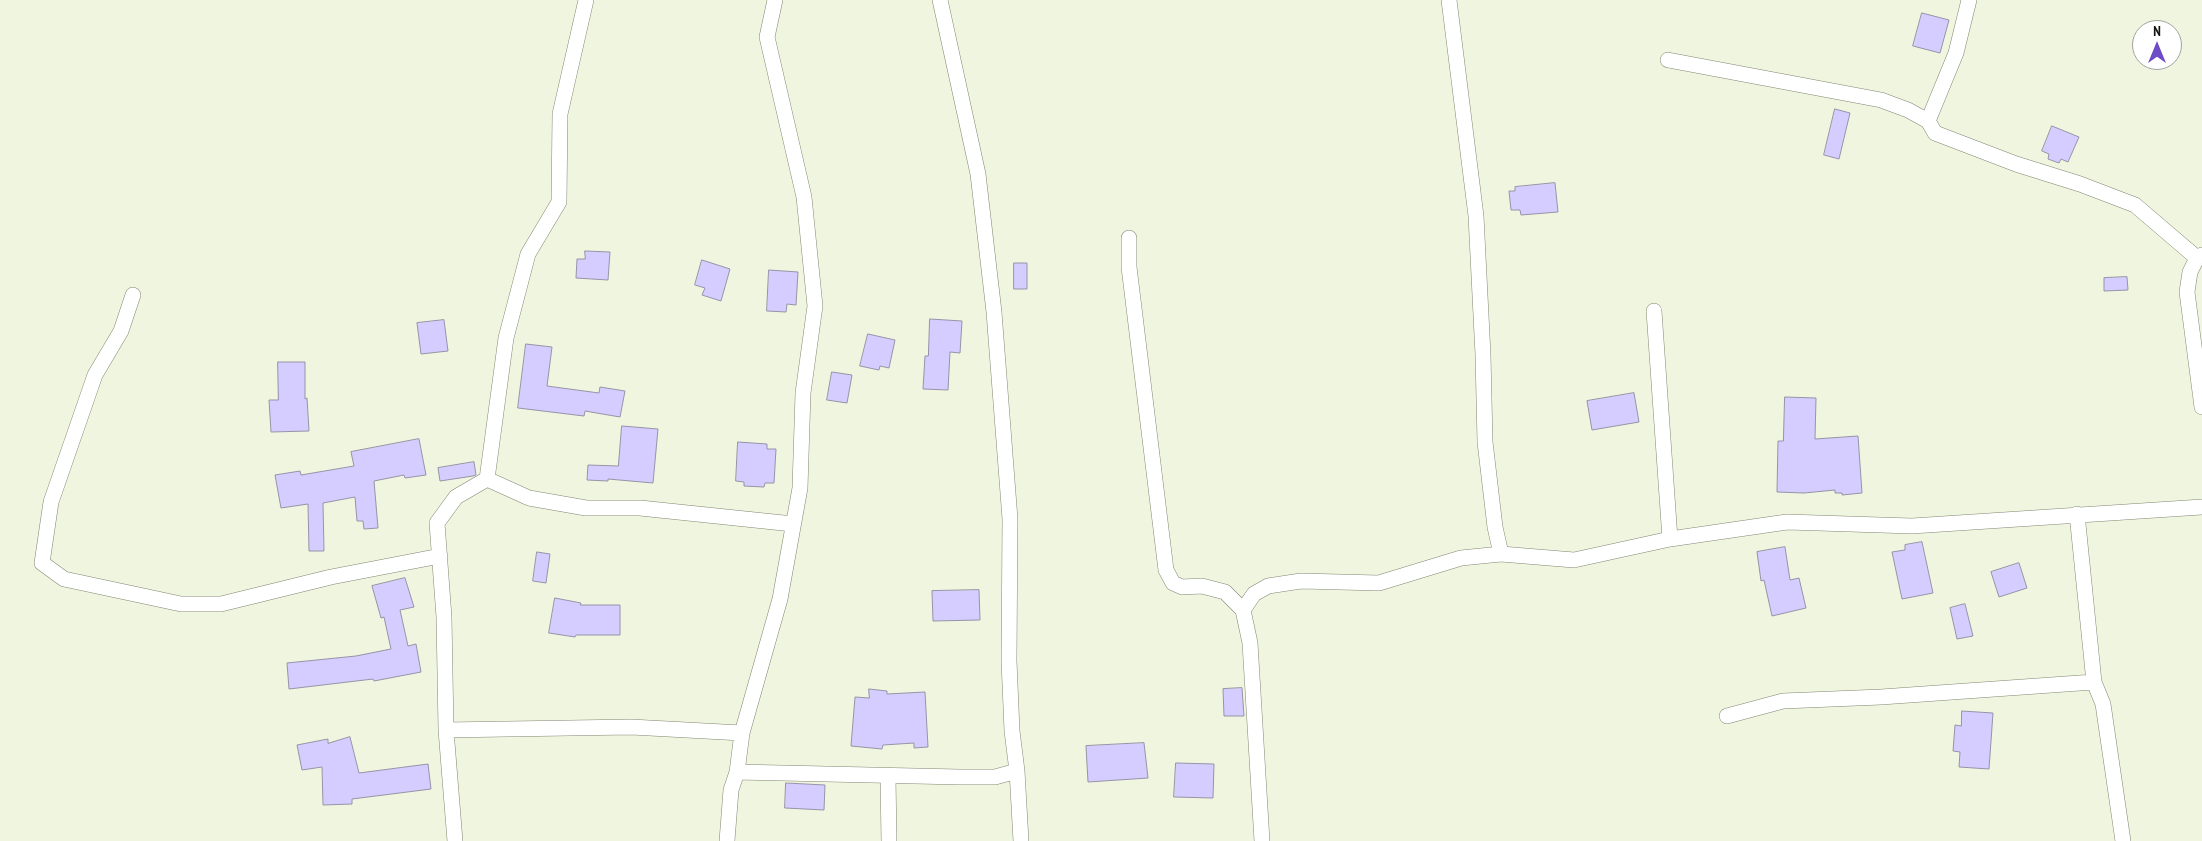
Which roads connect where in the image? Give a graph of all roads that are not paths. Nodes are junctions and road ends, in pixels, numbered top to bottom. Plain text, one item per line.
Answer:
1 (586, 0) edge
2 (775, 0) edge
3 (940, 0) edge
4 (1449, 0) edge
5 (1970, 0) edge
6 (1668, 60) dead end
7 (1928, 121) junction
8 (1129, 238) dead end
9 (2200, 257) edge
10 (133, 295) dead end
11 (1654, 311) dead end
12 (2202, 407) edge
13 (487, 479) junction
14 (2202, 506) edge
15 (2077, 514) junction
16 (794, 524) junction
17 (1670, 539) junction
18 (1502, 554) junction
19 (440, 556) junction
20 (1243, 610) junction
21 (2094, 682) junction
22 (1727, 716) dead end
23 (446, 730) junction
24 (742, 733) junction
25 (1017, 771) junction
26 (736, 772) junction
27 (888, 777) junction
28 (455, 841) edge
29 (727, 841) edge
30 (889, 841) edge
31 (1020, 841) edge
32 (1262, 841) edge
33 (2122, 841) edge

1 - 13 street
2 - 16 street
3 - 25 street
4 - 18 street
5 - 7 street
6 - 7 street
7 - 9 street
8 - 20 street
9 - 12 street
10 - 19 street
11 - 17 street
13 - 16 street
13 - 19 street
14 - 15 street
15 - 17 street
15 - 21 street
16 - 24 street
17 - 18 street
18 - 20 street
19 - 23 street
20 - 32 street
21 - 22 street
21 - 33 street
23 - 24 street
23 - 28 street
24 - 26 street
25 - 27 street
25 - 31 street
26 - 27 street
26 - 29 street
27 - 30 street

